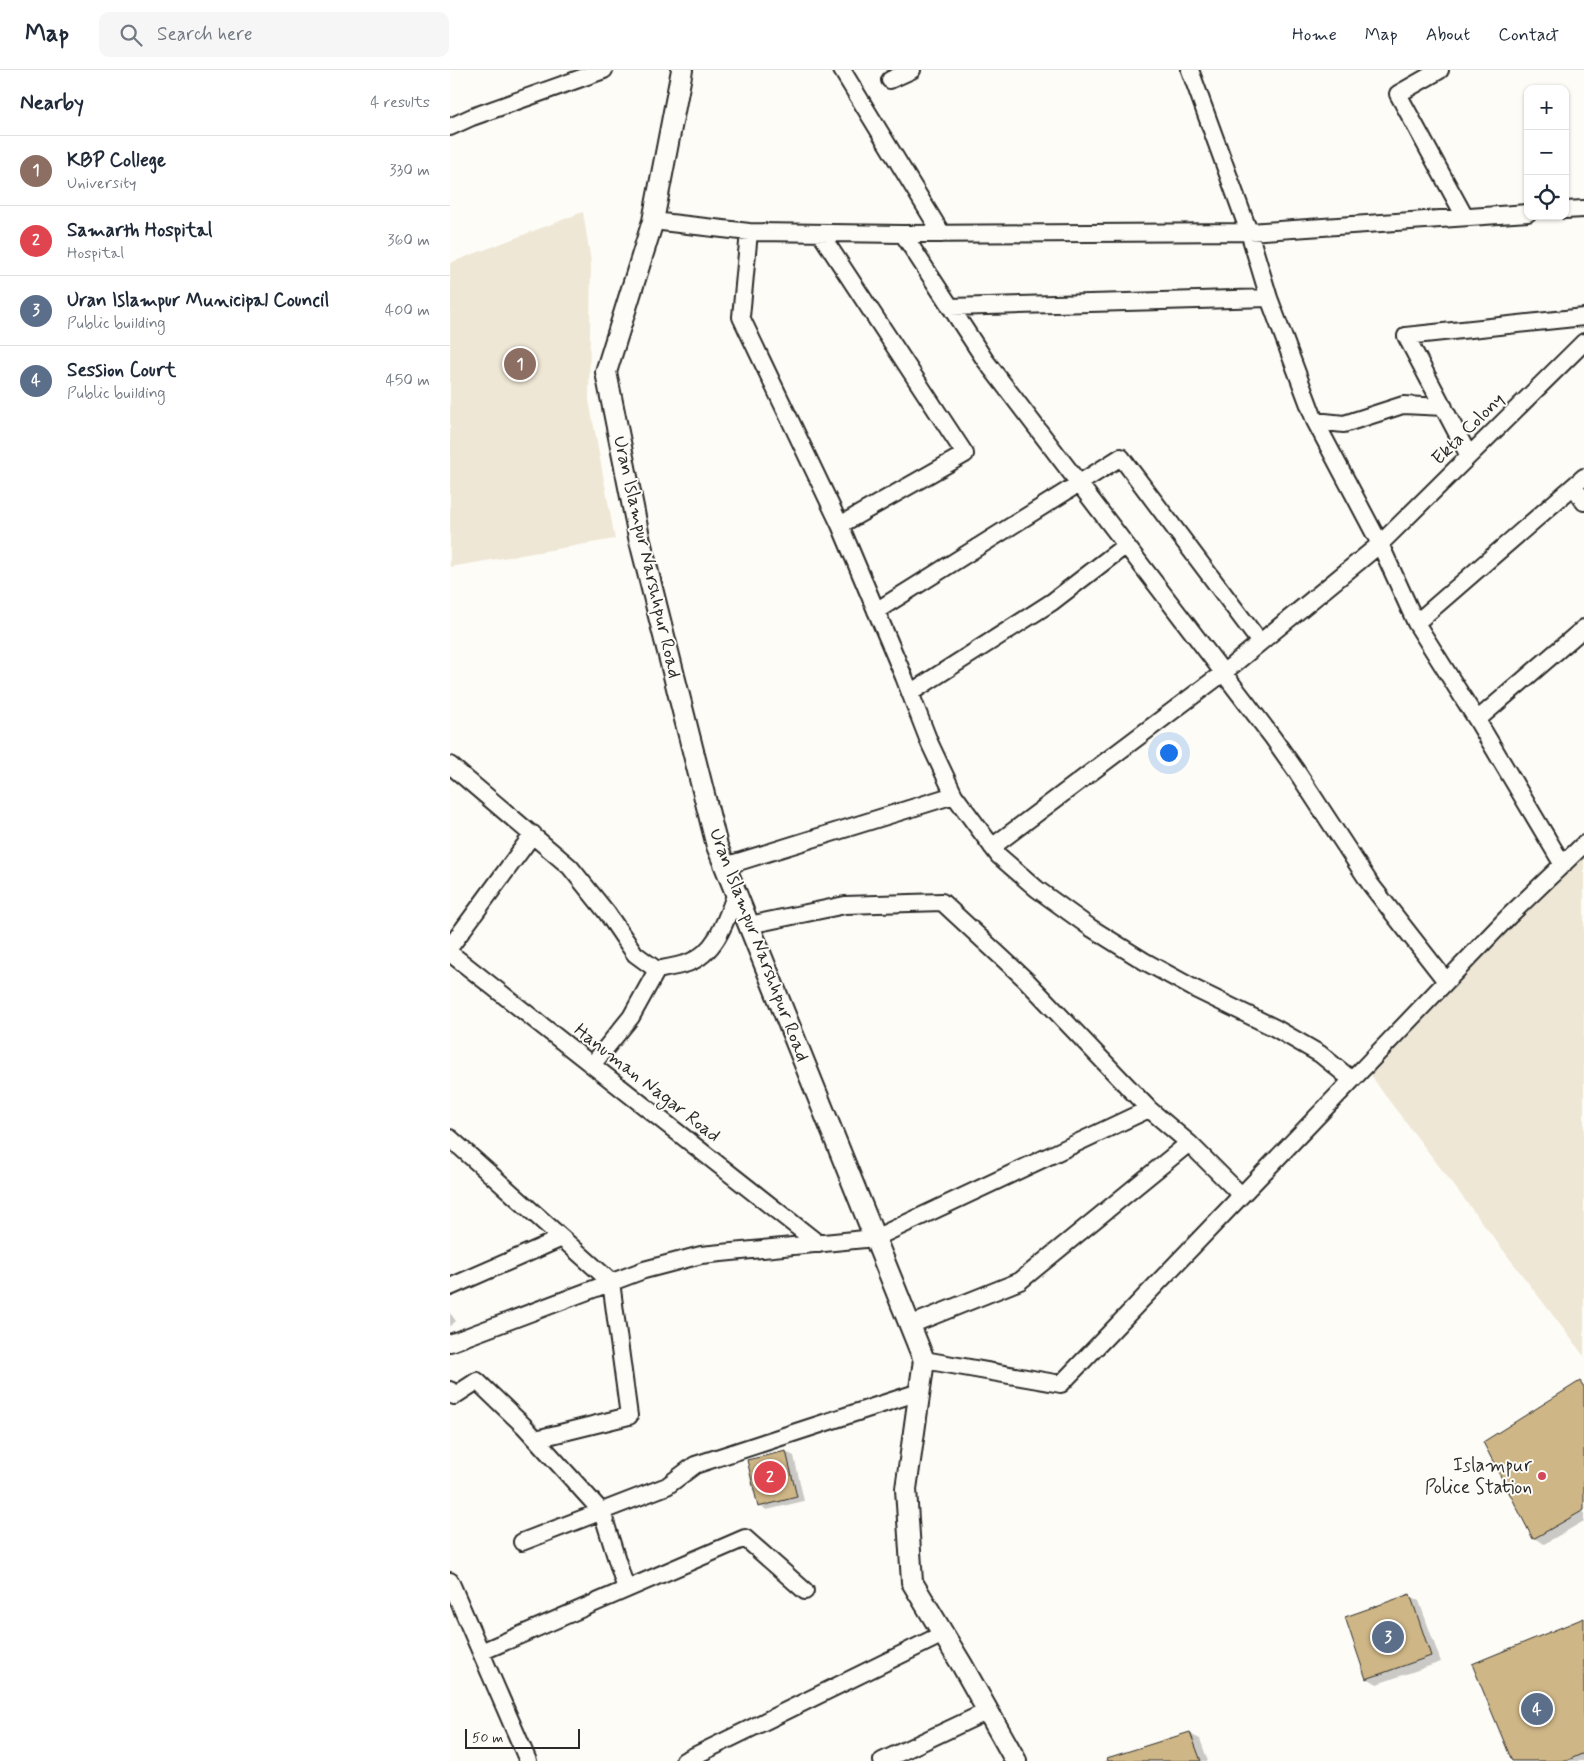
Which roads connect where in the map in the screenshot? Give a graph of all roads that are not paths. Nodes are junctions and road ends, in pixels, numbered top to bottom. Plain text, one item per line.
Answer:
1 (604, 70) edge
2 (682, 70) edge
3 (842, 70) edge
4 (912, 70) edge
5 (1190, 70) edge
6 (1440, 70) edge
7 (890, 80) dead end
8 (450, 127) edge
9 (1584, 209) edge
10 (1569, 210) edge
11 (1524, 213) edge
12 (1465, 217) junction
13 (653, 221) junction
14 (749, 232) junction
15 (1248, 232) junction
16 (820, 233) junction
17 (903, 234) junction
18 (942, 234) junction
19 (1269, 298) junction
20 (950, 307) junction
21 (1584, 317) edge
22 (1584, 342) edge
23 (1444, 407) junction
24 (1315, 421) junction
25 (1469, 456) junction
26 (1579, 481) edge
27 (1079, 484) junction
28 (1584, 502) edge
29 (840, 525) junction
30 (1380, 544) junction
31 (1126, 545) junction
32 (876, 611) junction
33 (1416, 623) junction
34 (1584, 628) edge
35 (1259, 641) junction
36 (1223, 673) junction
37 (910, 693) junction
38 (1477, 720) junction
39 (450, 765) edge
40 (954, 794) junction
41 (533, 834) junction
42 (1584, 844) edge
43 (992, 847) junction
44 (1563, 865) junction
45 (725, 866) junction
46 (736, 893) junction
47 (749, 925) junction
48 (450, 947) edge
49 (450, 953) edge
50 (657, 970) junction
51 (1446, 981) junction
52 (592, 1065) junction
53 (1352, 1080) junction
54 (1149, 1109) junction
55 (450, 1138) edge
56 (1189, 1144) junction
57 (1241, 1195) junction
58 (562, 1238) junction
59 (875, 1238) junction
60 (819, 1244) junction
61 (611, 1282) junction
62 (450, 1287) edge
63 (910, 1325) junction
64 (450, 1344) edge
65 (924, 1360) junction
66 (450, 1390) edge
67 (919, 1392) junction
68 (536, 1439) junction
69 (602, 1512) junction
70 (522, 1542) dead end
71 (450, 1581) edge
72 (626, 1589) junction
73 (805, 1591) dead end
74 (943, 1634) junction
75 (481, 1652) junction
76 (988, 1711) junction
77 (528, 1761) edge
78 (684, 1761) edge
79 (882, 1761) edge
80 (1016, 1761) edge

1 - 8 street
2 - 13 main road, Uran Islampur Narshhpur Road
3 - 18 street
4 - 7 street
5 - 15 street
6 - 12 street
9 - 10 street
11 - 12 street
12 - 15 street
13 - 14 street
13 - 45 main road, Uran Islampur Narshhpur Road
14 - 16 street
14 - 29 street
15 - 18 street
15 - 19 street
16 - 17 street
16 - 29 street
17 - 18 street
17 - 20 street
19 - 20 street
19 - 24 street
20 - 27 street
21 - 23 street
22 - 25 street, Ekta Colony
23 - 24 street
23 - 25 street
24 - 30 street
25 - 30 street, Ekta Colony
26 - 28 street
26 - 33 street
27 - 31 street
27 - 32 street
27 - 35 street
29 - 32 street
30 - 33 street
30 - 35 street, Ekta Colony
31 - 36 street
31 - 37 street
32 - 37 street
33 - 38 street
34 - 38 street
35 - 36 street, Ekta Colony
36 - 43 street, Ekta Colony
36 - 51 street
37 - 40 street
38 - 44 street
39 - 41 street
40 - 43 street
40 - 45 street
41 - 48 street
41 - 50 street
42 - 44 street
43 - 53 street
44 - 51 street
45 - 46 main road, Uran Islampur Narshhpur Road
46 - 47 main road, Uran Islampur Narshhpur Road
46 - 50 street
47 - 54 street
47 - 59 main road, Uran Islampur Narshhpur Road
49 - 52 street, Hanuman Nagar Road
50 - 52 street
51 - 53 street
52 - 60 street, Hanuman Nagar Road
53 - 57 street
54 - 56 street
54 - 59 street
55 - 58 street
56 - 57 street
56 - 63 street
57 - 65 street
58 - 61 street
58 - 62 street
59 - 60 street
59 - 63 main road, Uran Islampur Narshhpur Road
60 - 61 street
61 - 64 street
61 - 68 street
63 - 65 main road, Uran Islampur Narshhpur Road
65 - 67 main road
66 - 68 street
67 - 69 street
67 - 74 main road
68 - 69 street
69 - 70 street
69 - 72 street
71 - 75 street
72 - 73 street
72 - 75 street
74 - 76 main road
74 - 78 street
75 - 77 street
76 - 79 street
76 - 80 main road

